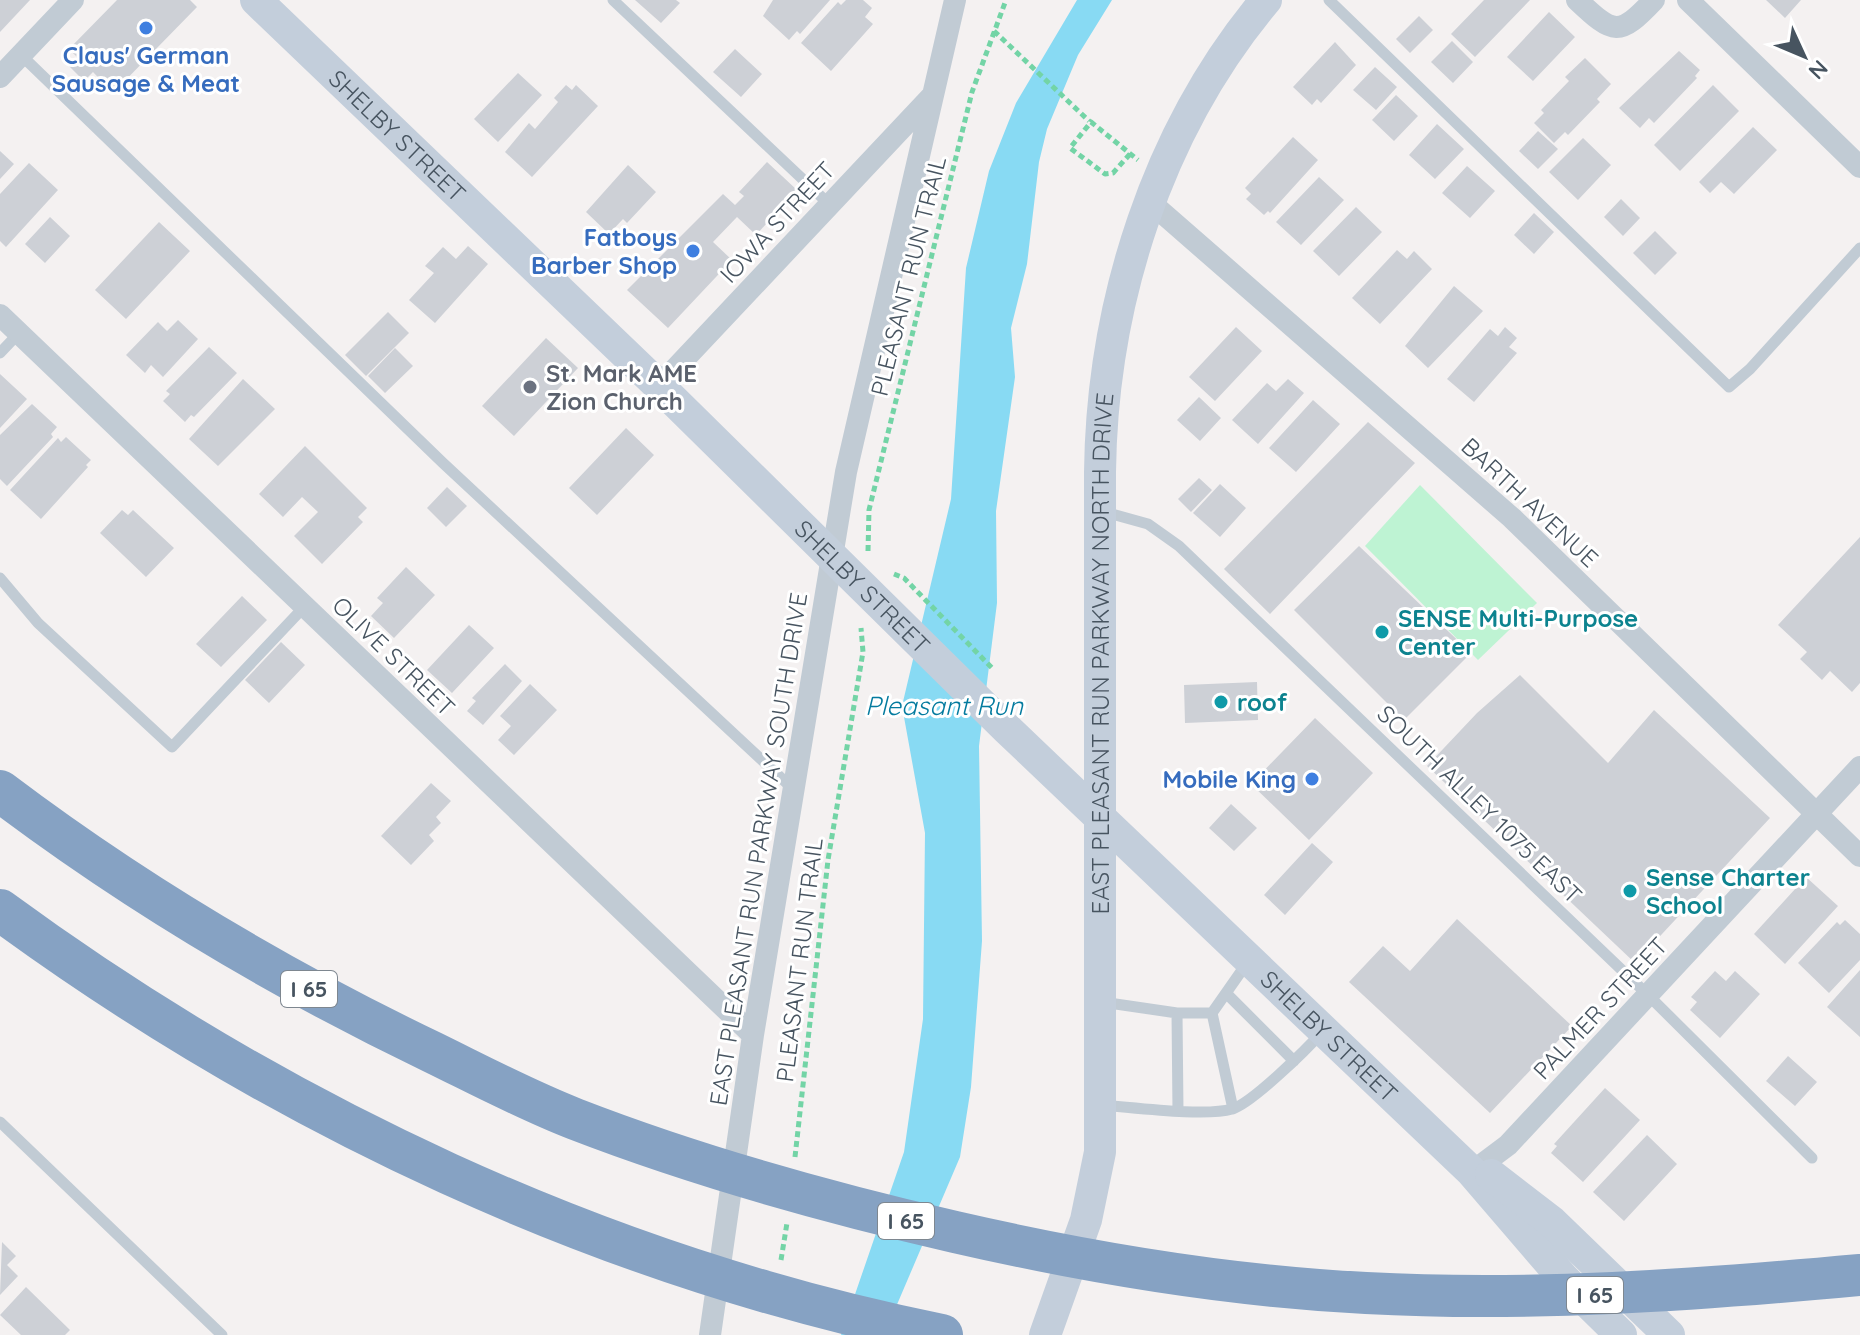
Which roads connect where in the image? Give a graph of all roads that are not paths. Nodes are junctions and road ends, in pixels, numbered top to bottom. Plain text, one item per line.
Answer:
1 (73, 0) edge
2 (256, 0) edge
3 (613, 0) edge
4 (1266, 0) edge
5 (1329, 0) edge
6 (1577, 0) edge
7 (1654, 0) edge
8 (1688, 0) edge
9 (948, 5) edge
10 (21, 55) junction
11 (0, 77) edge
12 (933, 95) junction
13 (1860, 167) edge
14 (1150, 202) junction
15 (830, 205) junction
16 (1860, 248) edge
17 (0, 315) edge
18 (19, 333) junction
19 (0, 353) edge
20 (659, 386) junction
21 (1100, 511) junction
22 (831, 555) junction
23 (0, 578) edge
24 (305, 606) junction
25 (1860, 767) edge
26 (793, 789) junction
27 (0, 791) edge
28 (1817, 814) junction
29 (1101, 818) junction
30 (1860, 856) edge
31 (0, 910) edge
32 (1249, 960) junction
33 (1226, 993) junction
34 (1648, 995) junction
35 (1102, 1002) junction
36 (1177, 1013) junction
37 (1212, 1013) junction
38 (1323, 1031) junction
39 (753, 1035) junction
40 (1294, 1061) junction
41 (1100, 1105) junction
42 (1233, 1109) junction
43 (1178, 1111) junction
44 (0, 1122) edge
45 (1812, 1158) dead end
46 (1472, 1172) junction
47 (1860, 1275) edge
48 (222, 1335) edge
49 (710, 1335) edge
50 (942, 1335) edge
51 (1045, 1335) edge
52 (1621, 1335) edge
53 (1669, 1335) edge

1 - 10 street
2 - 20 main road, SHELBY STREET
3 - 15 lane
4 - 14 main road, EAST PLEASANT RUN PARKWAY NORTH DRIVE
5 - 16 lane
6 - 7 street
8 - 13 street
9 - 12 street, EAST PLEASANT RUN PARKWAY SOUTH DRIVE
10 - 11 street
10 - 26 lane
12 - 15 street, IOWA STREET
12 - 22 street, EAST PLEASANT RUN PARKWAY SOUTH DRIVE
14 - 21 main road, EAST PLEASANT RUN PARKWAY NORTH DRIVE
14 - 28 street, BARTH AVENUE
15 - 20 street, IOWA STREET
17 - 18 street, OLIVE STREET
18 - 19 lane
18 - 24 street, OLIVE STREET
20 - 22 main road, SHELBY STREET
21 - 29 main road, EAST PLEASANT RUN PARKWAY NORTH DRIVE
21 - 34 lane, SOUTH ALLEY 1075 EAST
22 - 26 street, EAST PLEASANT RUN PARKWAY SOUTH DRIVE
22 - 29 main road, SHELBY STREET
23 - 24 lane
24 - 39 street, OLIVE STREET
25 - 28 street, PALMER STREET
26 - 39 street, EAST PLEASANT RUN PARKWAY SOUTH DRIVE
27 - 47 highway, I 65
28 - 30 street, BARTH AVENUE
28 - 34 street, PALMER STREET
29 - 32 main road, SHELBY STREET
29 - 35 main road, EAST PLEASANT RUN PARKWAY NORTH DRIVE
31 - 50 highway
32 - 33 lane
32 - 38 main road, SHELBY STREET
33 - 37 lane
33 - 40 lane
34 - 45 lane, SOUTH ALLEY 1075 EAST
34 - 46 street, PALMER STREET
35 - 36 lane
35 - 41 main road, EAST PLEASANT RUN PARKWAY NORTH DRIVE
36 - 37 lane
36 - 43 lane
37 - 42 lane
38 - 40 lane
38 - 46 main road, SHELBY STREET
39 - 49 street, EAST PLEASANT RUN PARKWAY SOUTH DRIVE
40 - 42 lane
41 - 43 lane
41 - 51 main road, EAST PLEASANT RUN PARKWAY NORTH DRIVE
42 - 43 lane
44 - 48 lane
46 - 52 main road, SHELBY STREET
46 - 53 main road, SHELBY STREET

